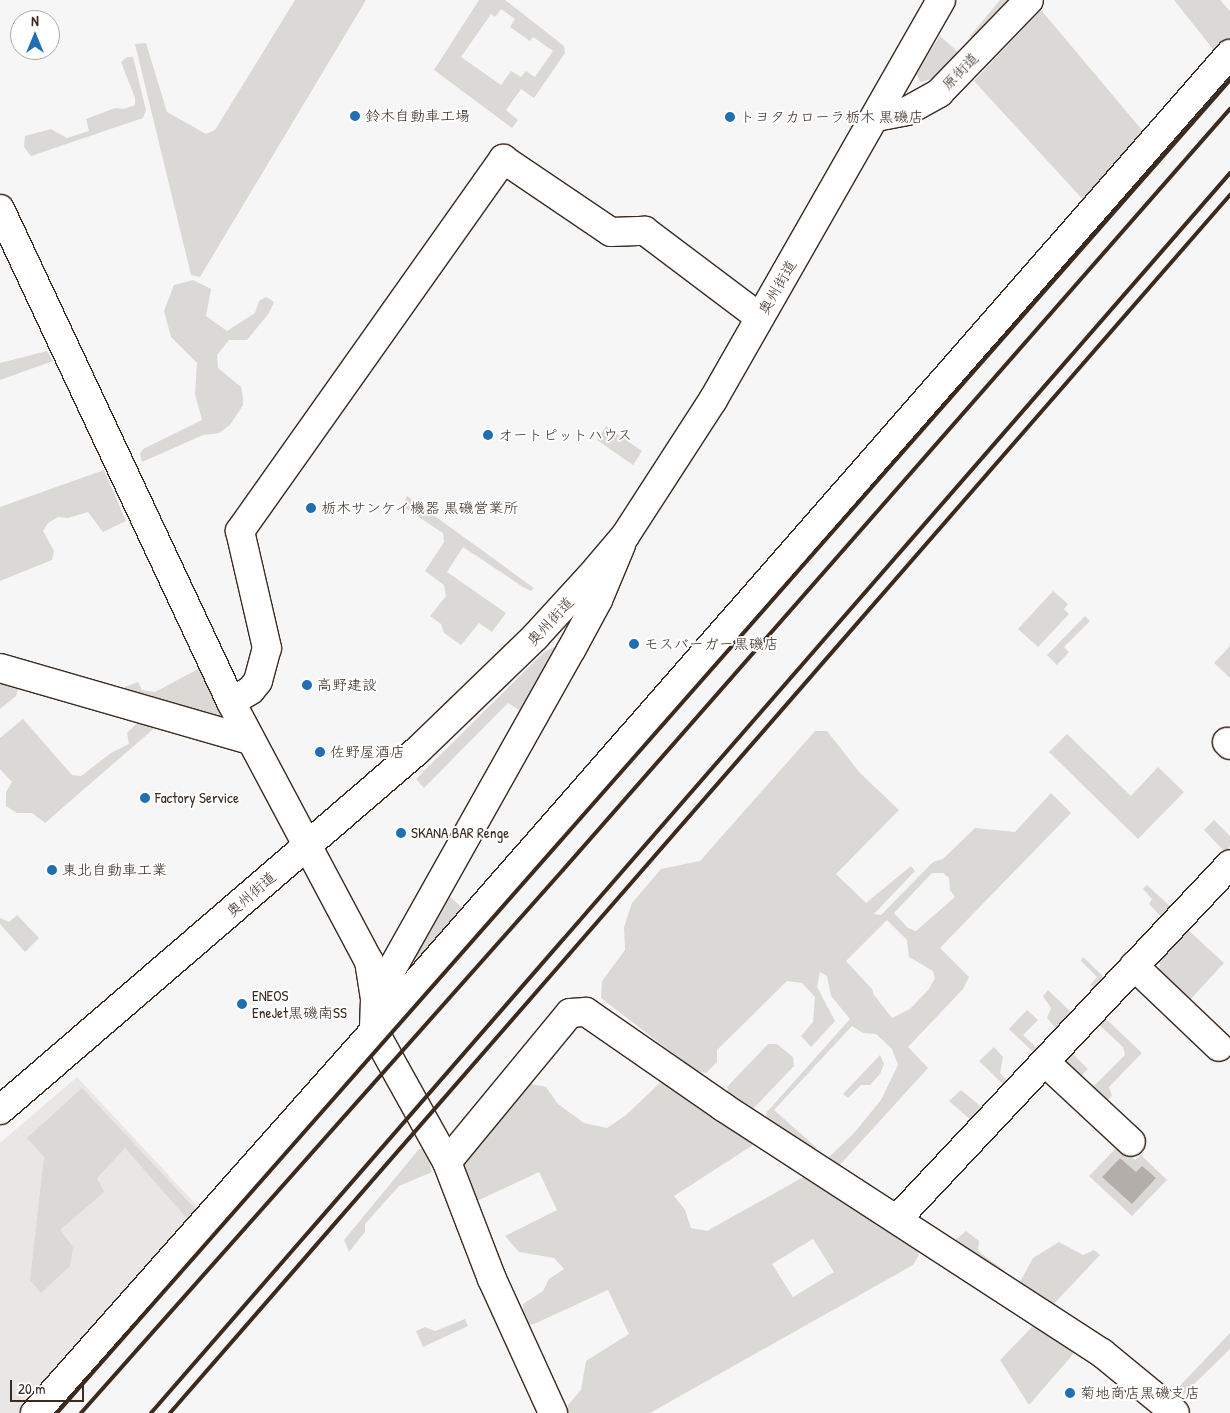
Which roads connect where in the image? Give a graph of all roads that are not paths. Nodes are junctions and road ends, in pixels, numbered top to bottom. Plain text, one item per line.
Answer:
1 (941, 0) edge
2 (1029, 0) edge
3 (1230, 54) edge
4 (876, 117) junction
5 (0, 209) edge
6 (759, 317) junction
7 (625, 536) junction
8 (0, 668) edge
9 (231, 702) junction
10 (250, 740) junction
11 (306, 847) junction
12 (1227, 872) edge
13 (1134, 966) junction
14 (375, 998) junction
15 (374, 1032) junction
16 (1219, 1047) dead end
17 (1044, 1062) junction
18 (0, 1110) edge
19 (1131, 1142) dead end
20 (447, 1162) junction
21 (898, 1218) junction
22 (35, 1413) edge
23 (553, 1413) edge
24 (1175, 1413) edge

1 - 4 street, 奥州街道
2 - 4 street, 原街道
3 - 15 street
4 - 6 street, 奥州街道
5 - 9 street
6 - 7 street, 奥州街道
6 - 9 street
7 - 11 street, 奥州街道
7 - 14 street
8 - 10 street
9 - 10 street
10 - 11 street
11 - 14 street
11 - 18 street, 奥州街道
12 - 13 street
13 - 16 street
13 - 17 street
14 - 15 street
15 - 20 street
15 - 22 street
17 - 19 street
17 - 21 street
20 - 21 street
20 - 23 street
21 - 24 street

